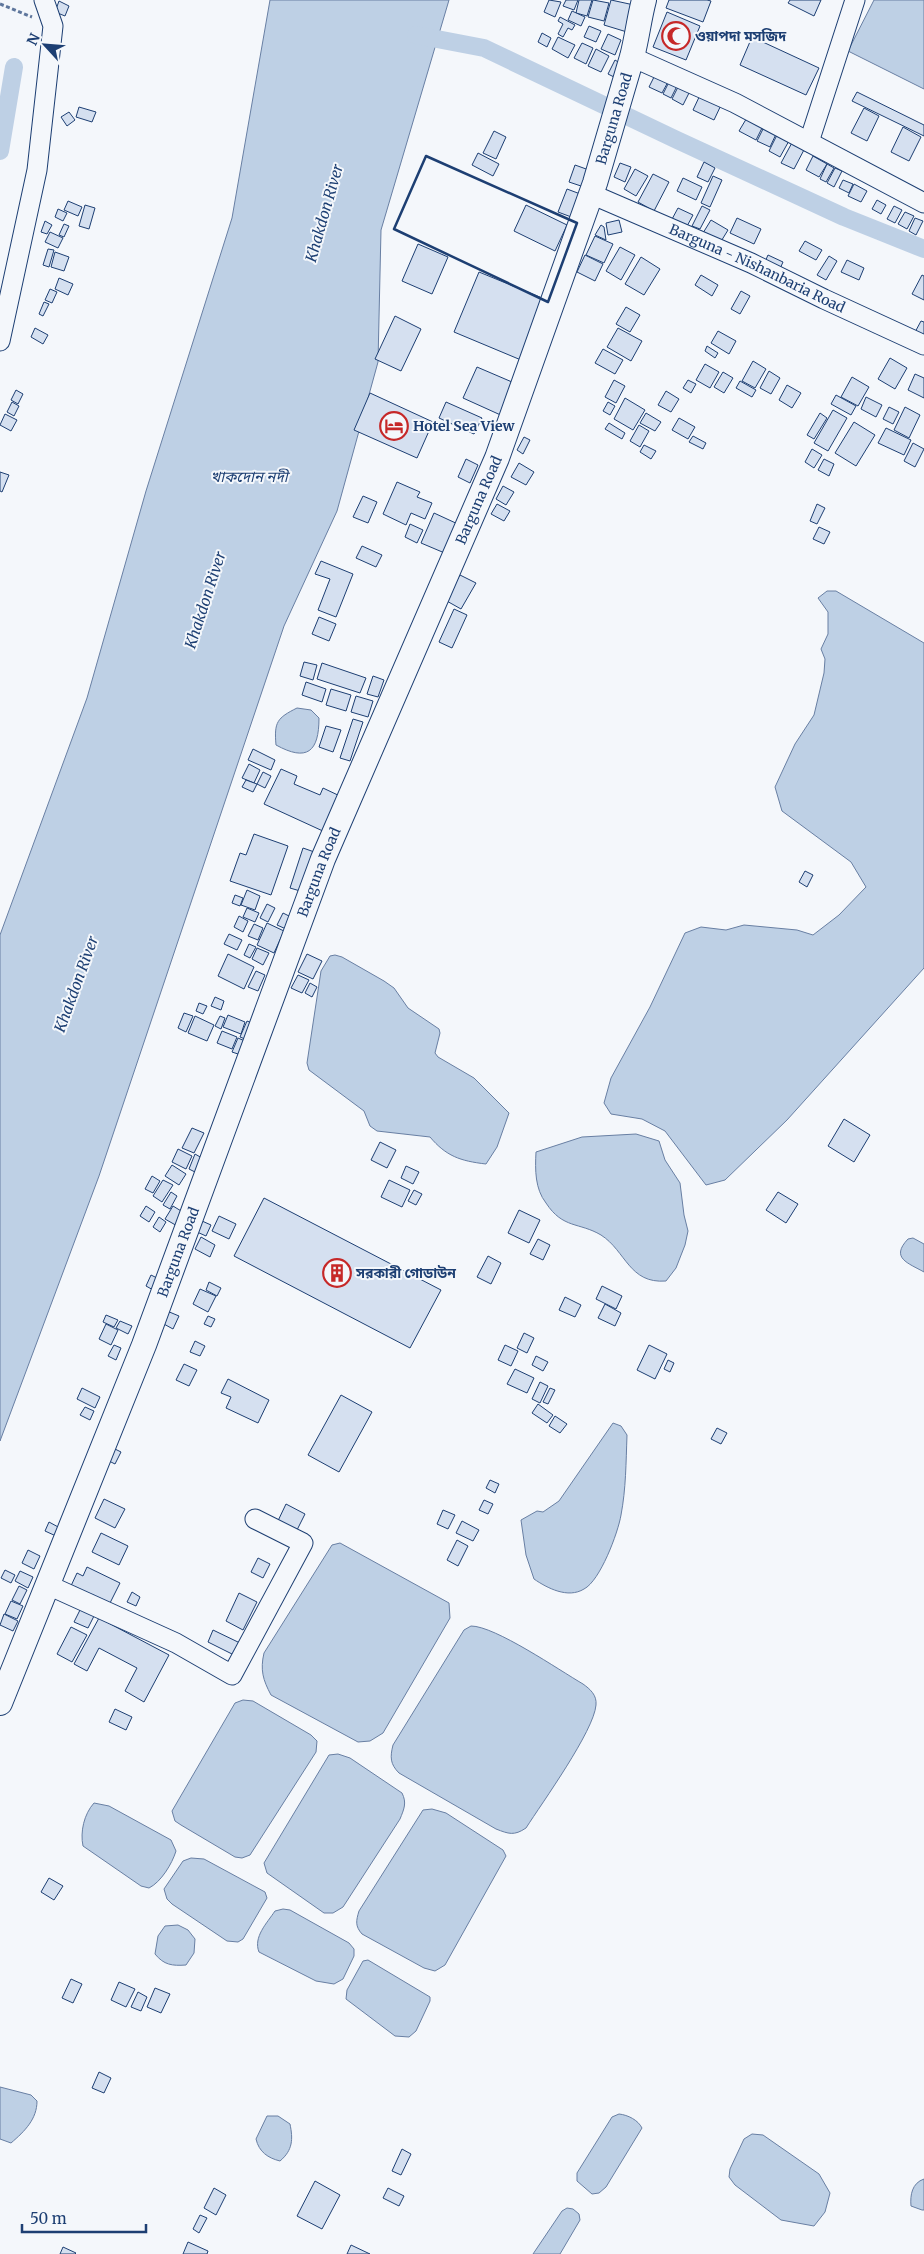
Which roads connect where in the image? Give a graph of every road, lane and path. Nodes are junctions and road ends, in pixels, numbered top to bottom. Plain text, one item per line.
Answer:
1 (44, 0) edge
2 (644, 0) edge
3 (659, 0) edge
4 (855, 0) edge
5 (0, 4) edge
6 (53, 26) junction
7 (634, 49) junction
8 (809, 142) junction
9 (593, 189) junction
10 (924, 203) edge
11 (0, 342) edge
12 (924, 345) edge
13 (254, 1519) dead end
14 (48, 1585) junction
15 (0, 1703) edge

1 - 6 street
2 - 7 main road, Barguna Road
3 - 7 main road, Barguna Road
4 - 8 street
5 - 6 path
6 - 11 street
7 - 8 street
7 - 9 main road, Barguna Road
8 - 10 street
9 - 12 street, Barguna - Nishanbaria Road
9 - 14 main road, Barguna Road
13 - 14 street
14 - 15 main road, Barguna Road

